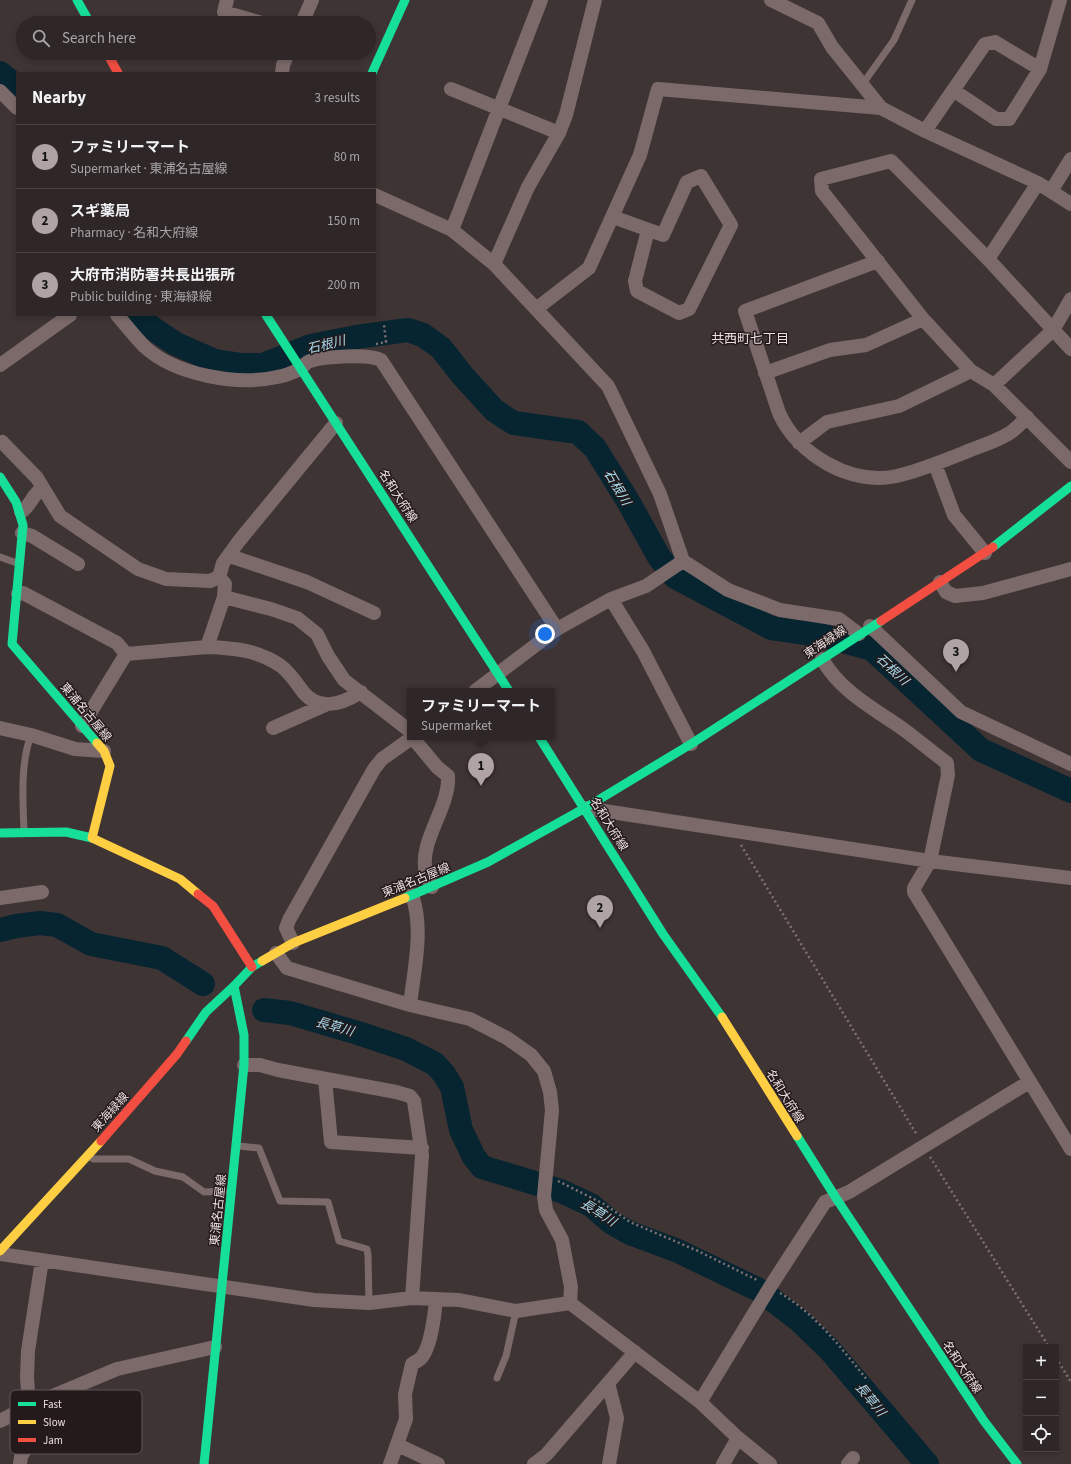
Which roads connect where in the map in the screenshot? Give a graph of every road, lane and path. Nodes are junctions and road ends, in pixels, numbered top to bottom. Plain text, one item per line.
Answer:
1 (77, 0) edge
2 (227, 0) edge
3 (312, 0) edge
4 (405, 0) edge
5 (541, 0) edge
6 (595, 0) edge
7 (771, 0) edge
8 (912, 0) edge
9 (1060, 0) edge
10 (86, 16) edge
11 (238, 16) edge
12 (305, 16) edge
13 (111, 60) edge
14 (285, 60) edge
15 (1040, 69) junction
16 (117, 72) edge
17 (282, 72) edge
18 (372, 72) edge
19 (862, 86) junction
20 (451, 89) dead end
21 (953, 90) junction
22 (0, 91) edge
23 (16, 107) edge
24 (882, 108) junction
25 (498, 109) junction
26 (925, 131) junction
27 (559, 133) junction
28 (1071, 159) edge
29 (1038, 183) junction
30 (1051, 191) junction
31 (376, 195) edge
32 (1071, 204) edge
33 (612, 217) junction
34 (452, 230) junction
35 (648, 230) junction
36 (988, 259) junction
37 (878, 261) junction
38 (494, 264) junction
39 (1071, 299) edge
40 (536, 310) junction
41 (69, 316) edge
42 (118, 316) edge
43 (267, 316) edge
44 (922, 319) junction
45 (384, 325) dead end
46 (1053, 330) junction
47 (371, 344) dead end
48 (1071, 349) edge
49 (0, 365) edge
50 (297, 365) junction
51 (971, 371) junction
52 (765, 373) junction
53 (994, 385) junction
54 (1027, 417) junction
55 (336, 423) junction
56 (0, 443) edge
57 (799, 443) junction
58 (1071, 462) edge
59 (935, 464) junction
60 (0, 477) edge
61 (1071, 486) edge
62 (43, 488) junction
63 (11, 494) junction
64 (0, 504) edge
65 (21, 512) junction
66 (22, 533) junction
67 (985, 553) junction
68 (230, 556) junction
69 (0, 557) edge
70 (683, 561) junction
71 (20, 564) junction
72 (78, 564) dead end
73 (1071, 569) edge
74 (219, 577) junction
75 (940, 582) junction
76 (18, 594) junction
77 (224, 597) junction
78 (611, 599) junction
79 (374, 614) dead end
80 (870, 626) junction
81 (557, 629) junction
82 (858, 634) junction
83 (6, 642) edge
84 (207, 647) junction
85 (126, 654) junction
86 (827, 656) junction
87 (498, 674) junction
88 (479, 688) edge
89 (507, 688) edge
90 (361, 692) junction
91 (325, 705) junction
92 (82, 726) junction
93 (0, 728) edge
94 (273, 728) dead end
95 (407, 729) edge
96 (31, 735) junction
97 (409, 740) edge
98 (415, 740) edge
99 (541, 740) edge
100 (691, 744) junction
101 (104, 751) junction
102 (1071, 764) edge
103 (585, 808) junction
104 (731, 830) junction
105 (0, 833) edge
106 (24, 833) junction
107 (92, 838) junction
108 (930, 861) junction
109 (1071, 878) edge
110 (432, 887) junction
111 (42, 892) dead end
112 (412, 895) junction
113 (0, 898) edge
114 (292, 943) junction
115 (276, 953) junction
116 (252, 967) junction
117 (234, 986) junction
118 (410, 1005) junction
119 (244, 1066) junction
120 (325, 1079) junction
121 (1029, 1082) junction
122 (236, 1146) junction
123 (924, 1147) junction
124 (422, 1148) junction
125 (1071, 1149) edge
126 (88, 1155) junction
127 (546, 1176) junction
128 (232, 1191) junction
129 (836, 1198) junction
130 (0, 1253) edge
131 (42, 1260) junction
132 (222, 1287) junction
133 (770, 1287) junction
134 (412, 1298) junction
135 (436, 1299) junction
136 (369, 1302) junction
137 (570, 1303) junction
138 (516, 1311) junction
139 (1047, 1344) edge
140 (215, 1347) junction
141 (635, 1352) junction
142 (1059, 1363) edge
143 (497, 1378) dead end
144 (868, 1380) dead end
145 (1071, 1382) edge
146 (608, 1384) junction
147 (29, 1390) edge
148 (68, 1390) edge
149 (700, 1402) junction
150 (10, 1416) edge
151 (0, 1421) edge
152 (738, 1438) junction
153 (398, 1445) junction
154 (23, 1454) edge
155 (20, 1464) edge
156 (204, 1464) edge
157 (390, 1464) edge
158 (438, 1464) edge
159 (534, 1464) edge
160 (609, 1464) edge
161 (723, 1464) edge
162 (770, 1464) edge
163 (1017, 1464) edge

1 - 10 main road
2 - 11 street
3 - 12 street
4 - 18 main road
5 - 25 street
6 - 27 street
7 - 19 street
8 - 19 lane
9 - 15 street
13 - 16 main road
14 - 17 street
15 - 21 street
15 - 21 street
19 - 24 street
20 - 25 street
21 - 26 street
22 - 23 street
24 - 26 street
24 - 33 street
25 - 27 street
25 - 34 street
26 - 29 street
27 - 38 street
28 - 30 street
29 - 30 street
29 - 36 street
30 - 32 street
31 - 34 street
33 - 35 street
33 - 40 street
34 - 38 street
35 - 35 street
36 - 37 street
36 - 46 street
37 - 44 street
37 - 52 street
38 - 40 street
39 - 46 street
40 - 70 street
41 - 49 street
42 - 50 street
43 - 50 main road, 名和大府線
44 - 51 street
44 - 52 street
45 - 47 path
46 - 48 street
46 - 53 street
50 - 55 main road, 名和大府線
50 - 81 street
51 - 53 street
51 - 57 street
52 - 57 street
53 - 54 street
54 - 58 street
54 - 59 street
55 - 68 street
55 - 87 main road, 名和大府線
56 - 62 street
57 - 59 street
59 - 67 street
60 - 63 main road, 東浦名古屋線
61 - 67 main road, 東海緑線
62 - 65 street
62 - 74 street
63 - 64 street
63 - 65 main road, 東浦名古屋線
65 - 66 main road, 東浦名古屋線
66 - 71 main road, 東浦名古屋線
66 - 72 street
67 - 75 main road, 東海緑線
68 - 74 street
68 - 79 street
69 - 71 lane
70 - 78 street
70 - 82 street
71 - 76 main road, 東浦名古屋線
73 - 75 street
74 - 77 street
75 - 80 main road, 東海緑線
76 - 83 main road, 東浦名古屋線
76 - 85 street
77 - 84 street
77 - 90 street
78 - 81 street
78 - 100 street
80 - 82 main road, 東海緑線
80 - 102 street
81 - 87 street
82 - 86 main road, 東海緑線
83 - 92 main road, 東浦名古屋線
84 - 85 street
84 - 91 street
85 - 92 street
86 - 100 main road, 東海緑線
86 - 108 street
87 - 88 street
87 - 89 main road, 名和大府線
90 - 91 street
90 - 95 street
91 - 94 street
92 - 101 main road, 東浦名古屋線
93 - 96 street
96 - 101 street
96 - 106 lane
97 - 114 street
98 - 110 street
99 - 103 main road, 名和大府線
100 - 103 main road, 東海緑線
101 - 107 main road, 東浦名古屋線
103 - 104 street
103 - 110 main road, 東浦名古屋線
103 - 129 main road, 名和大府線
104 - 108 street
104 - 123 path
105 - 106 main road
106 - 107 main road
107 - 116 main road
108 - 109 street
108 - 121 street
110 - 112 main road, 東浦名古屋線
111 - 113 street
112 - 114 main road, 東浦名古屋線
112 - 118 street
114 - 115 main road, 東浦名古屋線
115 - 116 main road, 東浦名古屋線
115 - 118 street
116 - 117 main road, 東浦名古屋線
117 - 119 main road, 東浦名古屋線
117 - 126 main road, 東海緑線
118 - 127 street
119 - 120 street
119 - 122 main road, 東浦名古屋線
120 - 124 street
120 - 124 street
121 - 123 street
121 - 125 street
122 - 128 main road, 東浦名古屋線
122 - 136 lane
123 - 129 street
123 - 139 path
124 - 134 street
126 - 128 lane
126 - 130 main road, 東海緑線
127 - 133 path
127 - 137 street
128 - 132 main road, 東浦名古屋線
129 - 133 street
129 - 163 main road, 名和大府線
130 - 131 street
131 - 132 street
131 - 147 street
132 - 136 street
132 - 140 main road, 東浦名古屋線
133 - 144 path
133 - 149 street
134 - 135 street
134 - 136 street
135 - 138 street
135 - 153 street
137 - 138 street
137 - 141 street
138 - 143 lane
140 - 148 street
140 - 156 main road, 東浦名古屋線
141 - 146 street
141 - 149 street
142 - 145 path
146 - 159 street
146 - 160 street
149 - 152 street
150 - 151 street
152 - 161 street
152 - 162 street
153 - 157 street
153 - 158 street
154 - 155 street

